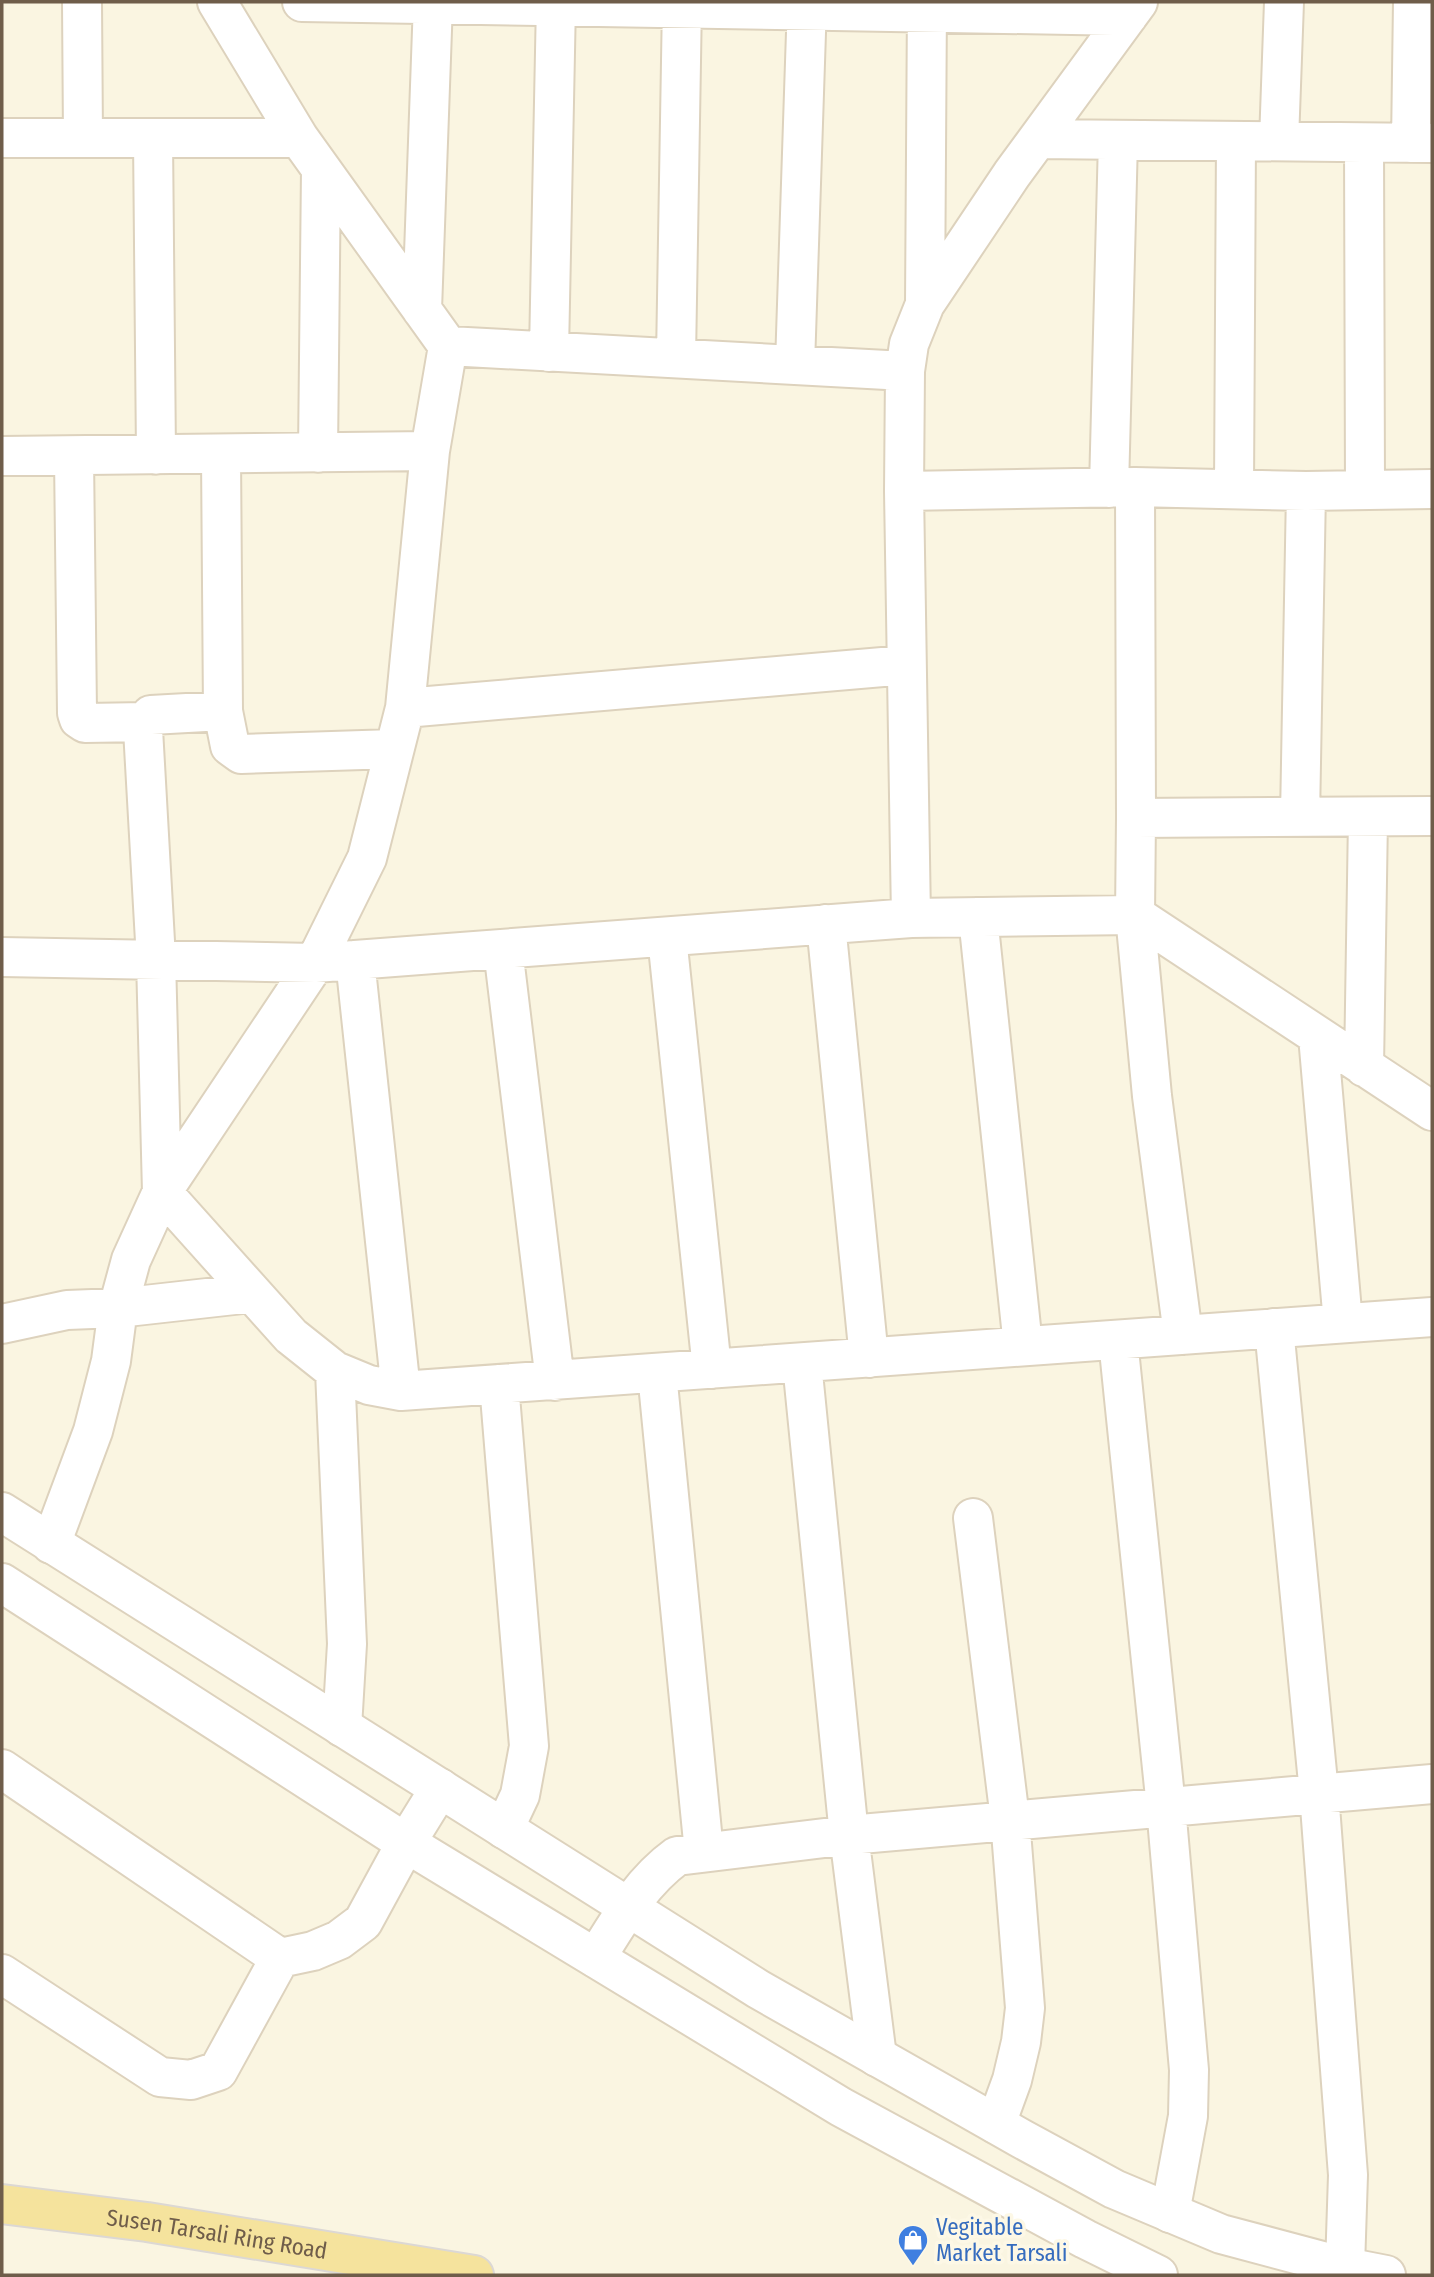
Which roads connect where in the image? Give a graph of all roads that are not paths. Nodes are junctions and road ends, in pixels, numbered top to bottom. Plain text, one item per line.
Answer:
1 (82, 2) edge
2 (217, 2) edge
3 (302, 2) edge
4 (1284, 2) edge
5 (1413, 2) edge
6 (433, 3) edge
7 (556, 4) edge
8 (682, 6) edge
9 (807, 7) edge
10 (927, 8) edge
11 (1055, 8) edge
12 (1133, 9) edge
13 (2, 138) edge
14 (83, 138) junction
15 (153, 138) junction
16 (299, 138) junction
17 (1038, 139) junction
18 (1118, 140) junction
19 (1236, 141) junction
20 (1279, 141) junction
21 (1364, 143) junction
22 (1422, 143) edge
23 (321, 169) junction
24 (925, 304) junction
25 (422, 310) junction
26 (448, 346) junction
27 (549, 352) junction
28 (676, 358) junction
29 (795, 365) junction
30 (905, 371) junction
31 (430, 451) junction
32 (318, 453) junction
33 (156, 455) junction
34 (221, 455) junction
35 (2, 456) edge
36 (74, 456) junction
37 (1122, 488) junction
38 (1234, 489) junction
39 (1365, 489) junction
40 (1432, 489) edge
41 (904, 491) junction
42 (1306, 491) junction
43 (906, 665) junction
44 (405, 708) junction
45 (223, 711) junction
46 (146, 722) junction
47 (394, 749) junction
48 (1432, 816) edge
49 (1300, 817) junction
50 (1136, 818) junction
51 (1368, 818) junction
52 (1135, 915) junction
53 (978, 917) junction
54 (911, 918) junction
55 (826, 924) junction
56 (667, 937) junction
57 (503, 949) junction
58 (2, 957) edge
59 (156, 959) junction
60 (355, 960) junction
61 (315, 963) junction
62 (1318, 1036) junction
63 (1364, 1067) junction
64 (1432, 1111) edge
65 (162, 1192) junction
66 (252, 1293) junction
67 (118, 1308) junction
68 (1432, 1317) edge
69 (1343, 1323) junction
70 (2, 1324) edge
71 (1274, 1328) junction
72 (1183, 1335) junction
73 (1118, 1340) junction
74 (1023, 1346) junction
75 (869, 1358) junction
76 (802, 1363) junction
77 (712, 1369) junction
78 (335, 1371) junction
79 (657, 1373) junction
80 (555, 1381) junction
81 (499, 1384) junction
82 (401, 1391) junction
83 (2, 1512) edge
84 (973, 1518) dead end
85 (51, 1544) junction
86 (2, 1583) edge
87 (342, 1727) junction
88 (2, 1769) edge
89 (1432, 1784) edge
90 (440, 1788) junction
91 (1319, 1793) junction
92 (1166, 1807) junction
93 (1010, 1819) junction
94 (504, 1829) junction
95 (849, 1835) junction
96 (406, 1843) junction
97 (704, 1852) junction
98 (627, 1907) junction
99 (280, 1958) junction
100 (596, 1958) junction
101 (2, 1974) edge
102 (877, 2057) junction
103 (996, 2124) junction
104 (2, 2204) edge
105 (1170, 2213) junction
106 (335, 2264) edge
107 (1345, 2267) junction
108 (474, 2275) edge
109 (1158, 2275) edge
110 (1386, 2275) edge

1 - 14 street
2 - 16 street
3 - 6 street
4 - 20 street
5 - 22 street
6 - 7 street
6 - 25 street
7 - 8 street
7 - 27 street
8 - 9 street
8 - 28 street
9 - 10 street
9 - 29 street
10 - 11 street
10 - 24 street
11 - 12 street
12 - 17 street
13 - 14 street
14 - 15 street
15 - 16 street
15 - 33 street
16 - 23 street
17 - 18 street
17 - 24 street
18 - 19 street
18 - 37 street
19 - 20 street
19 - 38 street
20 - 21 street
21 - 22 street
21 - 39 street
23 - 25 street
23 - 32 street
24 - 30 street
25 - 26 street
26 - 27 street
26 - 31 street
27 - 28 street
28 - 29 street
29 - 30 street
30 - 41 street
31 - 32 street
31 - 44 street
32 - 34 street
33 - 34 street
33 - 36 street
34 - 45 street
35 - 36 street
36 - 46 street
37 - 38 street
37 - 41 street
37 - 50 street
38 - 42 street
39 - 40 street
39 - 42 street
41 - 43 street
42 - 49 street
43 - 44 street
43 - 54 street
44 - 47 street
45 - 46 street
45 - 47 street
46 - 59 street
47 - 61 street
48 - 51 street
49 - 50 street
49 - 51 street
50 - 52 street
51 - 63 street
52 - 53 street
52 - 62 street
52 - 72 street
53 - 54 street
53 - 74 street
54 - 55 street
55 - 56 street
55 - 75 street
56 - 57 street
56 - 77 street
57 - 60 street
57 - 80 street
58 - 59 street
59 - 61 street
59 - 65 street
60 - 61 street
60 - 82 street
61 - 65 street
62 - 63 street
62 - 69 street
63 - 64 street
65 - 66 street
65 - 67 street
66 - 67 street
66 - 78 street
67 - 70 street
67 - 85 street
68 - 69 street
69 - 71 street
71 - 72 street
71 - 91 street
72 - 73 street
73 - 74 street
73 - 92 street
74 - 75 street
75 - 76 street
76 - 77 street
76 - 95 street
77 - 79 street
78 - 82 street
78 - 87 street
79 - 80 street
79 - 97 street
80 - 81 street
81 - 82 street
81 - 94 street
83 - 85 street
84 - 93 street
85 - 87 street
86 - 96 street
87 - 90 street
88 - 99 street
89 - 91 street
90 - 94 street
90 - 96 street
91 - 92 street
91 - 107 street
92 - 93 street
92 - 105 street
93 - 95 street
93 - 103 street
94 - 98 street
95 - 97 street
95 - 102 street
96 - 99 street
96 - 100 street
97 - 98 street
98 - 100 street
98 - 102 street
99 - 101 street
100 - 109 street
102 - 103 street
103 - 105 street
104 - 106 main road, Susen Tarsali Ring Road
105 - 107 street
106 - 108 main road, Susen Tarsali Ring Road
107 - 110 street

